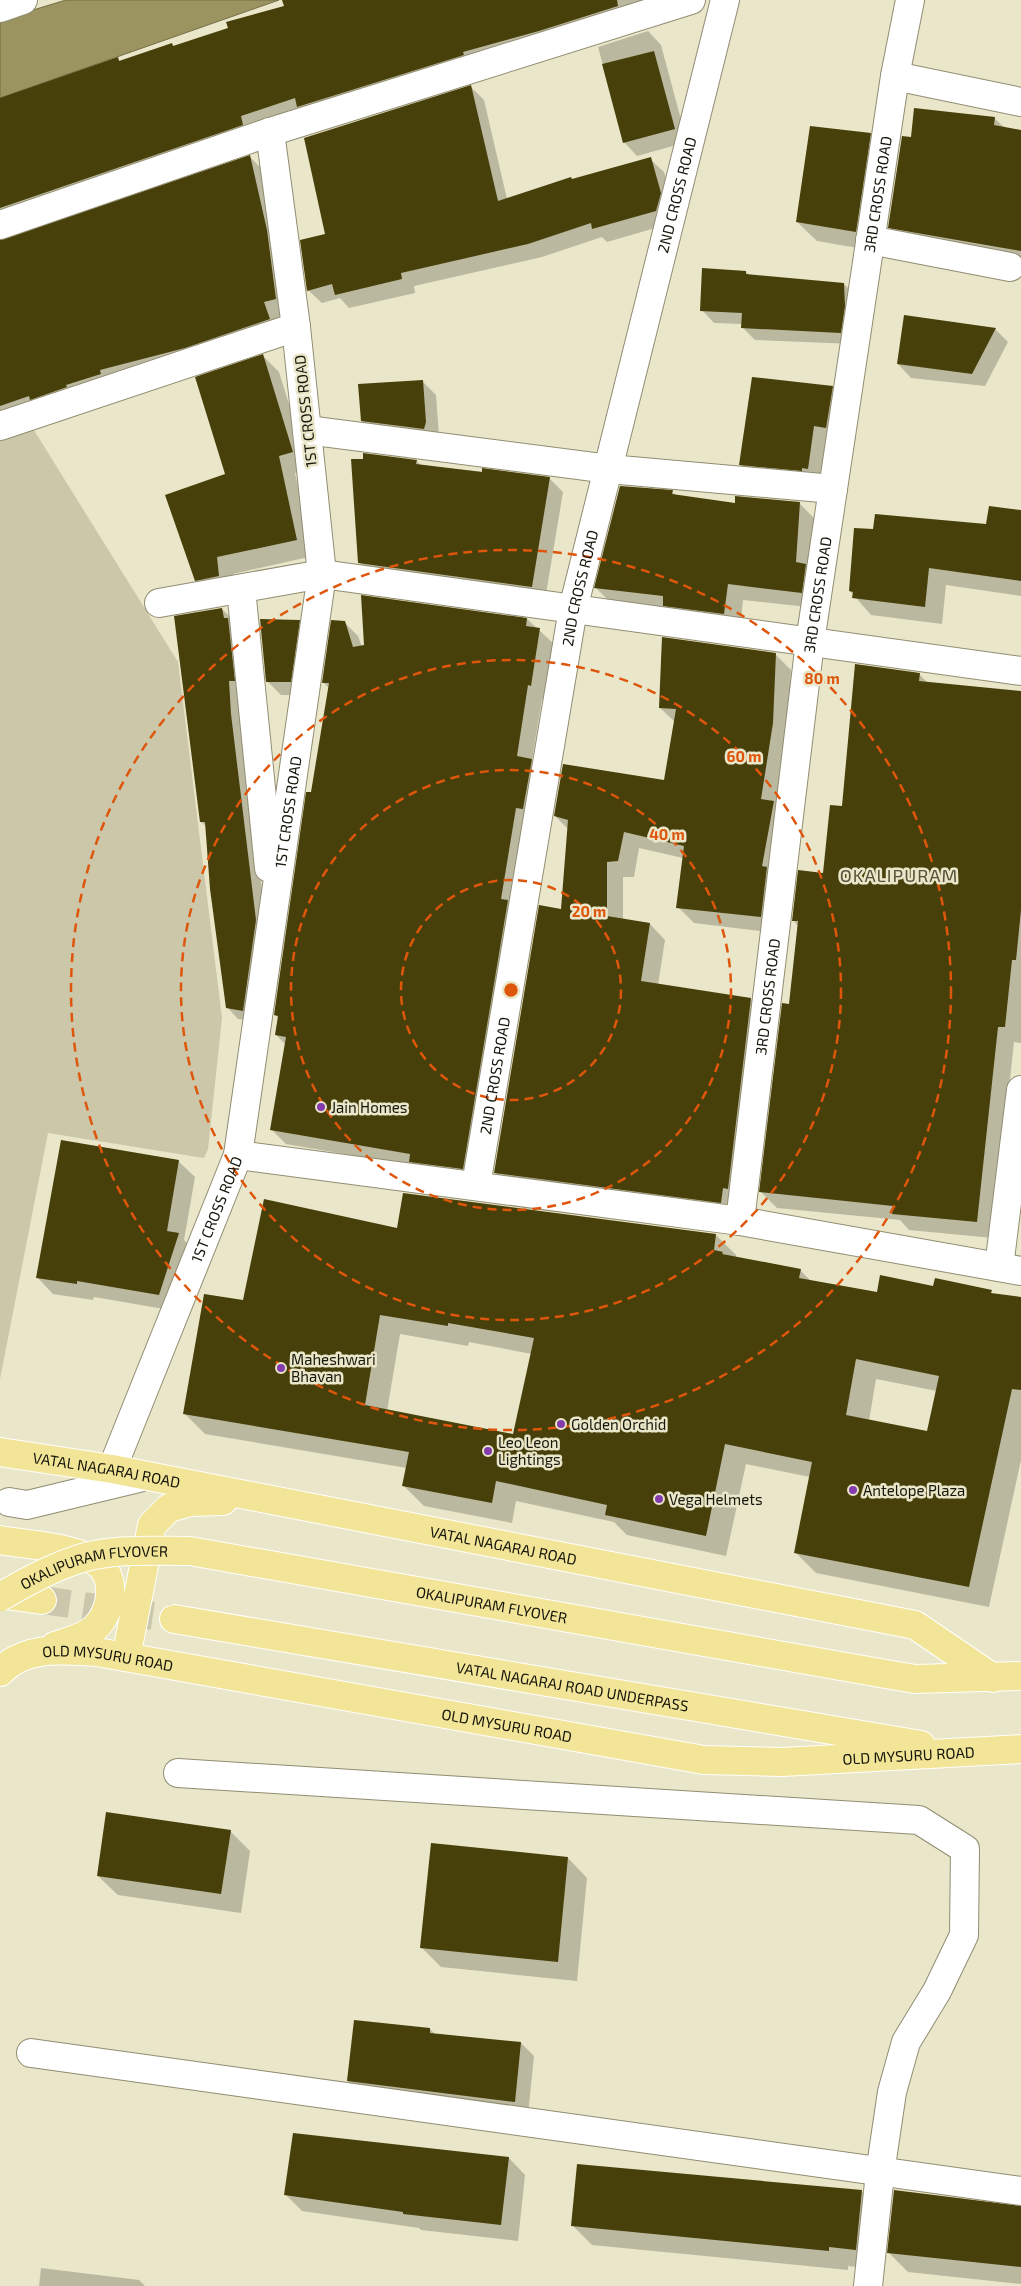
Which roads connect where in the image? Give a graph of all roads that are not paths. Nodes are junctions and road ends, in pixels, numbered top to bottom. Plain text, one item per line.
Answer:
1 (23, 0) edge
2 (691, 0) edge
3 (726, 0) edge
4 (910, 0) edge
5 (0, 8) edge
6 (896, 76) junction
7 (1021, 102) edge
8 (270, 132) junction
9 (0, 225) edge
10 (870, 240) junction
11 (1010, 267) dead end
12 (296, 327) junction
13 (0, 426) edge
14 (307, 430) junction
15 (609, 469) junction
16 (833, 489) junction
17 (322, 574) junction
18 (241, 588) junction
19 (159, 603) dead end
20 (573, 609) junction
21 (810, 642) junction
22 (1021, 670) edge
23 (273, 912) junction
24 (1021, 1090) edge
25 (238, 1155) junction
26 (476, 1185) junction
27 (740, 1221) junction
28 (1010, 1269) edge
29 (0, 1452) edge
30 (112, 1470) junction
31 (146, 1476) junction
32 (9, 1502) dead end
33 (278, 1502) junction
34 (0, 1540) edge
35 (0, 1595) edge
36 (42, 1600) tunnel mouth
37 (174, 1619) tunnel mouth
38 (38, 1652) junction
39 (126, 1657) junction
40 (0, 1672) edge
41 (1021, 1676) edge
42 (993, 1678) junction
43 (1021, 1749) edge
44 (970, 1753) junction
45 (178, 1773) dead end
46 (31, 2053) dead end
47 (880, 2173) junction
48 (1021, 2190) edge
49 (868, 2286) edge

1 - 5 street
2 - 8 street
3 - 15 street, 2ND CROSS ROAD
4 - 6 street, 3RD CROSS ROAD
6 - 7 street
6 - 10 street, 3RD CROSS ROAD
8 - 9 street
8 - 12 street, 1ST CROSS ROAD
10 - 11 street
10 - 16 street, 3RD CROSS ROAD
12 - 13 street
12 - 14 street, 1ST CROSS ROAD
14 - 15 street
14 - 17 street, 1ST CROSS ROAD
15 - 16 street
15 - 20 street, 2ND CROSS ROAD
16 - 21 street, 3RD CROSS ROAD
17 - 18 street
17 - 20 street
17 - 23 street, 1ST CROSS ROAD
18 - 19 street
18 - 23 street
20 - 21 street
20 - 26 street, 2ND CROSS ROAD
21 - 22 street
21 - 27 street, 3RD CROSS ROAD
23 - 25 street, 1ST CROSS ROAD
24 - 28 street
25 - 26 street
25 - 30 street, 1ST CROSS ROAD
26 - 27 street
27 - 28 street
29 - 30 main road, VATAL NAGARAJ ROAD
30 - 31 main road, VATAL NAGARAJ ROAD
31 - 32 street
31 - 33 main road, VATAL NAGARAJ ROAD
33 - 39 main road
33 - 42 main road, VATAL NAGARAJ ROAD
34 - 38 main road
35 - 36 main road
35 - 42 main road, OKALIPURAM FLYOVER, bridge
37 - 44 main road, VATAL NAGARAJ ROAD UNDERPASS
38 - 39 main road, OLD MYSURU ROAD
38 - 40 main road, OLD MYSURU ROAD
39 - 44 main road, OLD MYSURU ROAD
41 - 42 main road
43 - 44 main road, OLD MYSURU ROAD
45 - 47 street
46 - 47 street
47 - 48 street
47 - 49 street

